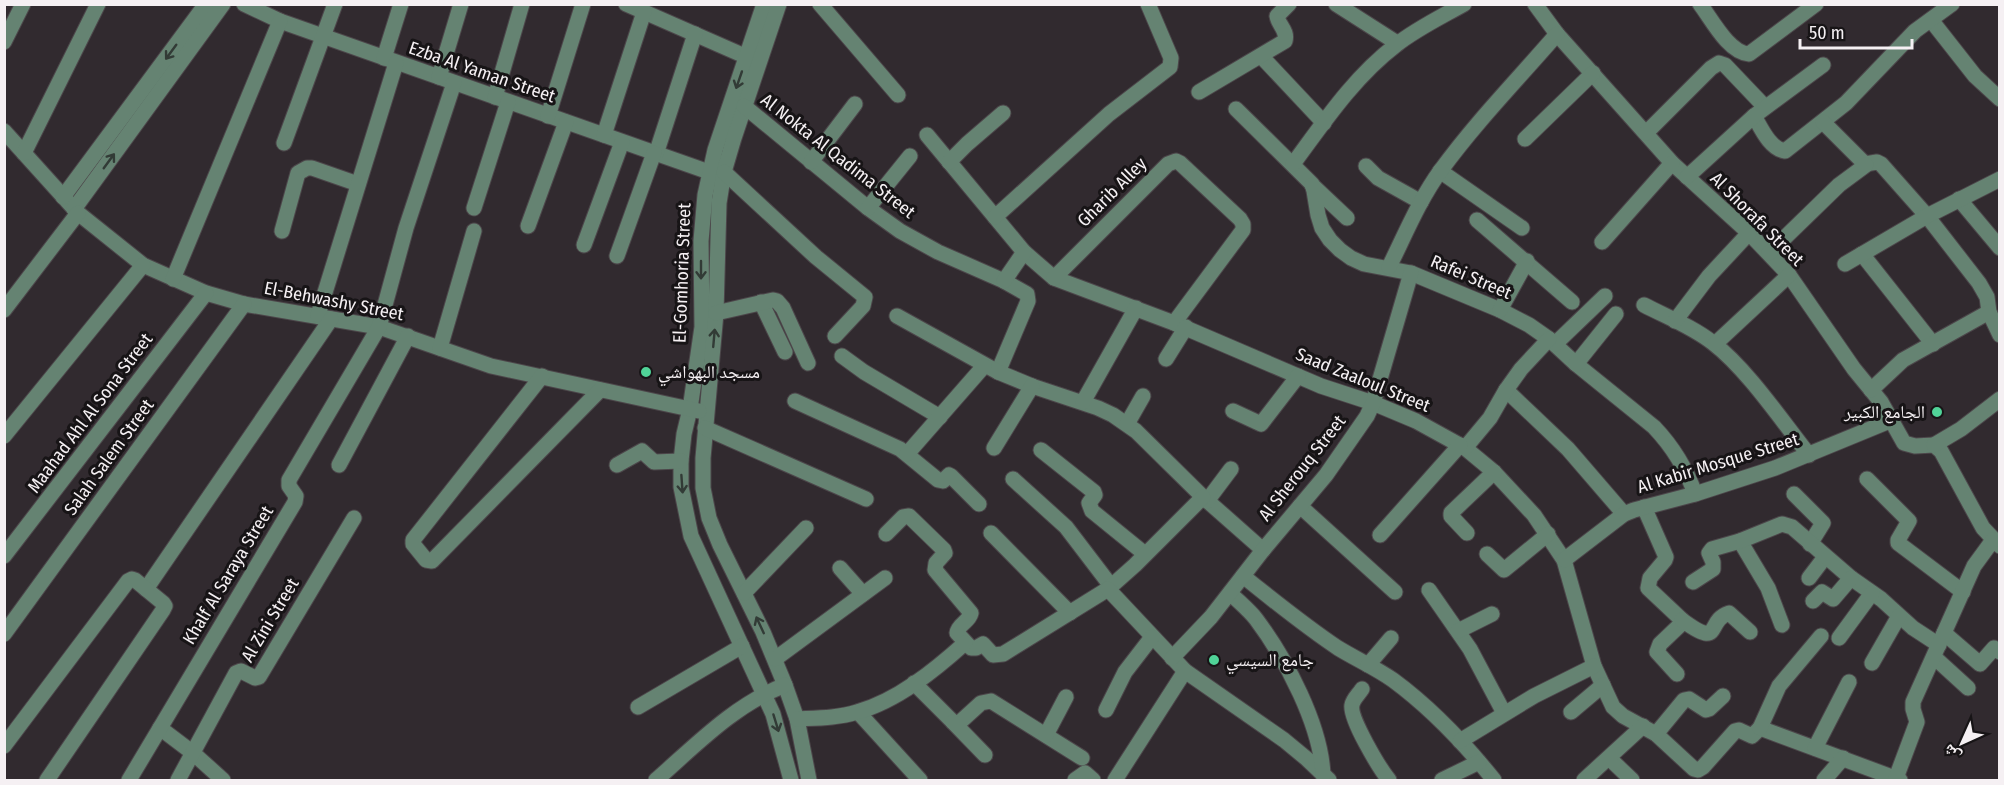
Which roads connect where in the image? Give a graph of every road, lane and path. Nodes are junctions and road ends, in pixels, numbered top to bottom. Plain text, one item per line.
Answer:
1 (23, 4) edge
2 (98, 4) edge
3 (206, 4) edge
4 (223, 4) edge
5 (244, 4) edge
6 (335, 4) edge
7 (401, 4) edge
8 (461, 4) edge
9 (522, 4) edge
10 (583, 4) edge
11 (626, 4) edge
12 (764, 4) edge
13 (779, 4) edge
14 (820, 4) edge
15 (1148, 4) edge
16 (1289, 4) edge
17 (1336, 4) edge
18 (1464, 4) edge
19 (1535, 4) edge
20 (1700, 4) edge
21 (1816, 4) edge
22 (1952, 4) edge
23 (644, 12) junction
24 (1931, 20) junction
25 (280, 21) junction
26 (695, 34) junction
27 (1557, 34) junction
28 (323, 37) junction
29 (4, 42) edge
30 (1397, 43) junction
31 (1261, 56) junction
32 (747, 57) junction
33 (390, 60) junction
34 (1823, 65) dead end
35 (1593, 72) junction
36 (440, 77) junction
37 (454, 83) junction
38 (1199, 92) dead end
39 (898, 95) dead end
40 (502, 99) junction
41 (2000, 99) edge
42 (855, 104) dead end
43 (744, 106) junction
44 (1236, 109) dead end
45 (1759, 111) junction
46 (1003, 113) dead end
47 (548, 116) junction
48 (566, 122) junction
49 (1823, 122) junction
50 (1324, 123) junction
51 (4, 131) edge
52 (1646, 133) junction
53 (604, 135) junction
54 (927, 135) dead end
55 (1525, 139) dead end
56 (622, 142) junction
57 (284, 143) dead end
58 (24, 153) junction
59 (655, 153) junction
60 (910, 156) dead end
61 (811, 162) junction
62 (949, 162) junction
63 (1672, 163) junction
64 (1293, 164) junction
65 (1866, 165) junction
66 (1366, 166) dead end
67 (1440, 171) junction
68 (717, 172) junction
69 (1687, 177) junction
70 (2000, 179) edge
71 (358, 184) junction
72 (1312, 184) junction
73 (63, 197) junction
74 (1959, 199) junction
75 (1421, 202) junction
76 (868, 207) junction
77 (474, 208) dead end
78 (76, 211) junction
79 (1927, 216) junction
80 (995, 217) junction
81 (1347, 218) dead end
82 (1478, 220) dead end
83 (528, 226) dead end
84 (1522, 228) dead end
85 (282, 231) dead end
86 (474, 231) dead end
87 (1749, 233) junction
88 (1602, 242) dead end
89 (584, 245) dead end
90 (2000, 248) edge
91 (1024, 252) junction
92 (1769, 253) junction
93 (1862, 254) junction
94 (617, 256) dead end
95 (1527, 261) junction
96 (1845, 264) dead end
97 (143, 265) junction
98 (1389, 267) junction
99 (1411, 273) junction
100 (1789, 275) junction
101 (1054, 278) junction
102 (173, 279) junction
103 (1004, 281) junction
104 (206, 293) junction
105 (1605, 296) dead end
106 (761, 302) junction
107 (1572, 302) dead end
108 (244, 304) junction
109 (1644, 305) dead end
110 (1136, 308) junction
111 (4, 310) edge
112 (1500, 310) junction
113 (1989, 312) junction
114 (716, 313) junction
115 (1616, 314) dead end
116 (897, 316) dead end
117 (324, 317) junction
118 (1676, 321) junction
119 (1180, 325) junction
120 (379, 327) junction
121 (2000, 335) edge
122 (408, 336) junction
123 (835, 336) dead end
124 (1552, 341) junction
125 (1715, 344) junction
126 (1933, 344) junction
127 (441, 348) junction
128 (784, 352) dead end
129 (842, 356) dead end
130 (1167, 358) dead end
131 (808, 363) dead end
132 (1576, 364) junction
133 (991, 369) junction
134 (542, 376) junction
135 (1298, 376) junction
136 (1032, 386) junction
137 (600, 390) junction
138 (1506, 390) junction
139 (1870, 390) junction
140 (1143, 396) dead end
141 (2000, 399) edge
142 (795, 401) dead end
143 (1083, 402) junction
144 (1373, 402) junction
145 (690, 409) junction
146 (1233, 411) dead end
147 (708, 412) junction
148 (940, 417) junction
149 (1892, 420) junction
150 (1127, 424) junction
151 (705, 428) junction
152 (4, 436) edge
153 (1934, 445) junction
154 (1463, 446) junction
155 (994, 448) dead end
156 (1041, 450) dead end
157 (907, 454) junction
158 (1809, 455) junction
159 (681, 460) junction
160 (339, 465) dead end
161 (617, 465) dead end
162 (1232, 469) dead end
163 (1494, 472) junction
164 (1013, 479) dead end
165 (1867, 479) dead end
166 (1695, 494) junction
167 (1794, 494) dead end
168 (866, 499) dead end
169 (1205, 499) junction
170 (980, 504) dead end
171 (1300, 506) junction
172 (1644, 507) junction
173 (1624, 514) junction
174 (354, 518) dead end
175 (806, 528) dead end
176 (991, 532) dead end
177 (1467, 533) dead end
178 (886, 534) dead end
179 (1548, 534) junction
180 (1380, 535) dead end
181 (1740, 541) junction
182 (1996, 543) edge
183 (1810, 544) junction
184 (1263, 550) junction
185 (1487, 554) dead end
186 (1145, 555) junction
187 (4, 556) edge
188 (1825, 557) junction
189 (1564, 560) junction
190 (840, 568) dead end
191 (1243, 576) junction
192 (885, 578) dead end
193 (1809, 578) dead end
194 (1851, 578) junction
195 (1693, 582) dead end
196 (1110, 587) junction
197 (146, 589) junction
198 (1429, 590) dead end
199 (1395, 592) dead end
200 (1963, 592) junction
201 (744, 593) junction
202 (1230, 593) junction
203 (1872, 593) junction
204 (863, 594) junction
205 (1813, 601) dead end
206 (1070, 613) junction
207 (1492, 614) dead end
208 (1899, 616) junction
209 (1682, 620) junction
210 (1782, 625) dead end
211 (1458, 631) junction
212 (1750, 632) dead end
213 (4, 634) edge
214 (1821, 636) dead end
215 (1152, 637) junction
216 (1391, 638) dead end
217 (1839, 638) dead end
218 (965, 643) junction
219 (1939, 645) junction
220 (742, 646) junction
221 (2000, 652) edge
222 (1172, 658) junction
223 (775, 659) junction
224 (1872, 663) dead end
225 (1368, 664) junction
226 (1594, 666) junction
227 (1185, 671) junction
228 (1677, 674) dead end
229 (1849, 682) dead end
230 (914, 683) junction
231 (785, 685) junction
232 (1603, 685) junction
233 (1968, 688) dead end
234 (1362, 689) dead end
235 (763, 693) junction
236 (1723, 696) dead end
237 (1066, 697) dead end
238 (638, 707) dead end
239 (1106, 710) dead end
240 (858, 712) junction
241 (1572, 712) dead end
242 (1504, 713) junction
243 (797, 719) junction
244 (953, 722) junction
245 (160, 728) junction
246 (1760, 728) junction
247 (1650, 730) junction
248 (1046, 735) junction
249 (1460, 741) junction
250 (4, 746) edge
251 (1815, 747) junction
252 (193, 753) junction
253 (985, 755) dead end
254 (1082, 758) dead end
255 (1609, 758) junction
256 (1843, 759) junction
257 (1479, 762) junction
258 (1697, 775) edge
259 (665, 778) edge
260 (1122, 779) edge
261 (1328, 779) edge
262 (1898, 779) edge
263 (47, 780) edge
264 (129, 780) edge
265 (178, 780) edge
266 (223, 780) edge
267 (791, 780) edge
268 (809, 780) edge
269 (920, 780) edge
270 (1075, 780) edge
271 (1093, 780) edge
272 (1389, 780) edge
273 (1442, 780) edge
274 (1494, 780) edge
275 (1584, 780) edge
276 (1632, 780) edge
277 (1824, 780) edge

1 - 29 street
2 - 58 street
3 -> 73 street
78 -> 4 street
5 - 25 street, Ezba Al Yaman Street
6 - 28 street
7 - 33 street
8 - 36 street
9 - 40 street
10 - 47 street
11 - 23 street
12 - 32 street, El-Gomhoria Street
13 - 43 street, El-Gomhoria Street
14 - 39 street
15 - 80 street
16 - 31 street
17 - 30 street
18 - 30 street
19 - 27 street, Al Shorafa Street
20 - 21 street
22 - 24 street
23 - 26 street
23 - 53 street
24 - 41 street
24 - 49 street
25 - 28 street, Ezba Al Yaman Street
25 - 102 street
26 - 32 street
26 - 59 street
27 - 35 street, Al Shorafa Street
27 - 67 street
28 - 33 street, Ezba Al Yaman Street
28 - 57 street
30 - 50 street
31 - 38 street
31 - 50 street
32 -> 68 street, El-Gomhoria Street
33 - 36 street, Ezba Al Yaman Street
33 - 71 street
34 - 45 street
35 - 52 street, Al Shorafa Street
35 - 55 street
36 - 37 street, Ezba Al Yaman Street
37 - 40 street, Ezba Al Yaman Street
37 - 120 street, Khalf Al Saraya Street
40 - 47 street, Ezba Al Yaman Street
40 - 77 street
42 - 61 street
43 - 61 street, Al Nokta Al Qadima Street
43 - 68 street, El-Gomhoria Street
44 - 64 street
45 - 49 street
45 - 52 street
45 - 69 street
46 - 62 street
47 - 48 street, Ezba Al Yaman Street
48 - 53 street, Ezba Al Yaman Street
48 - 83 street
49 - 65 street
50 - 64 street
51 - 58 street, El-Behwashy Street
52 - 63 street, Al Shorafa Street
53 - 56 street, Ezba Al Yaman Street
54 - 62 street, Saad Zaaloul Street
56 - 59 street, Ezba Al Yaman Street
56 - 89 street
58 - 73 street, El-Behwashy Street
59 - 68 street, Ezba Al Yaman Street
59 - 94 street
60 - 76 street
61 - 76 street, Al Nokta Al Qadima Street
62 - 80 street, Saad Zaaloul Street
63 - 69 street, Al Shorafa Street
63 - 88 street
64 - 72 street
65 - 79 street
65 - 92 street
66 - 75 street
67 - 75 street
67 - 84 street
68 - 114 street, El-Gomhoria Street
68 - 123 street
68 -> 145 street, El-Gomhoria Street
69 - 87 street, Al Shorafa Street
70 - 74 street
71 - 85 street
71 - 117 street
72 - 81 street
72 - 98 street, Rafei Street
73 - 78 street, El-Behwashy Street
74 - 79 street
74 - 90 street
75 - 98 street
76 - 103 street, Al Nokta Al Qadima Street
78 - 97 street, El-Behwashy Street
78 - 111 street
79 - 93 street
79 - 113 street
80 - 91 street, Saad Zaaloul Street
82 - 95 street
86 - 127 street
87 - 92 street, Al Shorafa Street
87 - 118 street
91 - 101 street, Saad Zaaloul Street
91 - 103 street
92 - 100 street, Al Shorafa Street
93 - 96 street
93 - 126 street
95 - 107 street
95 - 112 street
97 - 102 street, El-Behwashy Street
97 - 152 street
98 - 99 street, Rafei Street
99 - 112 street, Rafei Street
99 - 144 street, Al Sherouq Street
100 - 125 street
100 - 139 street, Al Shorafa Street
101 - 110 street, Saad Zaaloul Street
101 - 119 street, Gharib Alley
102 - 104 street, El-Behwashy Street
103 - 133 street, Al Nokta Al Qadima Street
104 - 108 street, El-Behwashy Street
104 - 187 street, Maahad Ahl Al Sona Street
105 - 124 street
106 - 114 street
106 - 128 street
106 - 131 street
108 - 117 street, El-Behwashy Street
108 - 213 street, Salah Salem Street
109 - 118 street
110 - 119 street, Saad Zaaloul Street
110 - 143 street
112 - 124 street, Rafei Street
113 - 121 street
113 - 126 street
147 -> 114 street, El-Gomhoria Street
115 - 132 street
116 - 133 street
117 - 120 street, El-Behwashy Street
117 - 197 street
118 - 125 street
119 - 130 street
119 - 135 street, Saad Zaaloul Street
120 - 122 street, El-Behwashy Street
120 - 245 street, Khalf Al Saraya Street
122 - 127 street, El-Behwashy Street
122 - 160 street
124 - 132 street, Rafei Street
124 - 138 street
125 - 158 street
126 - 139 street
127 - 134 street, El-Behwashy Street
129 - 148 street
132 - 166 street, Rafei Street
133 - 136 street
133 - 148 street
134 - 137 street, El-Behwashy Street
134 - 137 street
135 - 144 street, Saad Zaaloul Street
135 - 146 street
136 - 143 street
136 - 155 street
137 - 145 street, El-Behwashy Street
138 - 154 street
138 - 173 street
139 - 149 street, Al Shorafa Street
140 - 150 street
141 - 153 street
142 - 157 street
143 - 150 street
144 - 154 street, Saad Zaaloul Street
144 - 171 street, Al Sherouq Street
145 - 147 street, El-Behwashy Street
145 - 159 street, El-Gomhoria Street
147 - 151 street, El-Gomhoria Street
148 - 157 street
149 - 153 street, Al Shorafa Street
149 - 158 street, Al Kabir Mosque Street
150 - 169 street
151 - 168 street
151 - 201 street, El-Gomhoria Street
153 - 182 street
154 - 163 street, Saad Zaaloul Street
154 - 180 street
156 - 186 street
157 - 170 street
158 - 166 street, Al Kabir Mosque Street
159 - 161 street
159 -> 220 street, El-Gomhoria Street
162 - 169 street
163 - 177 street
163 - 179 street, Saad Zaaloul Street
164 - 196 street
165 - 200 street
166 - 172 street, Al Kabir Mosque Street
167 - 183 street
169 - 184 street
169 - 186 street
171 - 184 street, Al Sherouq Street
171 - 199 street
172 - 173 street, Al Kabir Mosque Street
172 - 209 street
173 - 189 street, Al Kabir Mosque Street
174 - 252 street, Al Zini Street
175 - 201 street
176 - 206 street
178 - 218 street
179 - 185 street
179 - 189 street, Saad Zaaloul Street
181 - 183 street
181 - 195 street
181 - 210 street
182 - 200 street
183 - 188 street
184 - 191 street, Al Sherouq Street
186 - 196 street
188 - 193 street
188 - 194 street
189 - 226 street, Saad Zaaloul Street
190 - 204 street
191 - 202 street, Al Sherouq Street
191 - 225 street
192 - 204 street
194 - 203 street
194 - 205 street
196 - 206 street
196 - 215 street
197 - 250 street
197 - 263 street
198 - 211 street
200 - 219 street
223 -> 201 street, El-Gomhoria Street
202 - 222 street, Al Sherouq Street
202 - 261 street
203 - 208 street
203 - 217 street
204 - 223 street
206 - 218 street
207 - 211 street
208 - 219 street
208 - 224 street
209 - 212 street
209 - 228 street
211 - 242 street
214 - 246 street
215 - 222 street
215 - 239 street
216 - 225 street
218 - 230 street
219 - 221 street
219 - 233 street
219 - 262 street
220 - 235 street, El-Gomhoria Street
220 - 238 street
222 - 227 street
223 - 231 street, El-Gomhoria Street
225 - 249 street
226 - 232 street, Saad Zaaloul Street
226 - 242 street
227 - 260 street
227 - 261 street
229 - 251 street
230 - 240 street
230 - 244 street
231 - 235 street
231 - 243 street, El-Gomhoria Street
232 - 241 street
232 - 247 street, Saad Zaaloul Street
234 - 272 street
235 - 259 street
235 -> 267 street, El-Gomhoria Street
236 - 247 street
237 - 248 street
240 - 243 street
240 - 269 street
242 - 249 street
243 - 268 street, El-Gomhoria Street
244 - 248 street
244 - 253 street
245 - 252 street
245 - 264 street, Khalf Al Saraya Street
246 - 251 street, Saad Zaaloul Street
246 - 258 street, Saad Zaaloul Street
247 - 255 street
247 - 258 street, Saad Zaaloul Street
248 - 254 street
249 - 257 street
251 - 256 street, Saad Zaaloul Street
252 - 265 street, Al Zini Street
252 - 266 street
255 - 275 street
255 - 276 street
256 - 262 street, Saad Zaaloul Street
256 - 277 street
257 - 273 street
257 - 274 street
270 - 271 street

